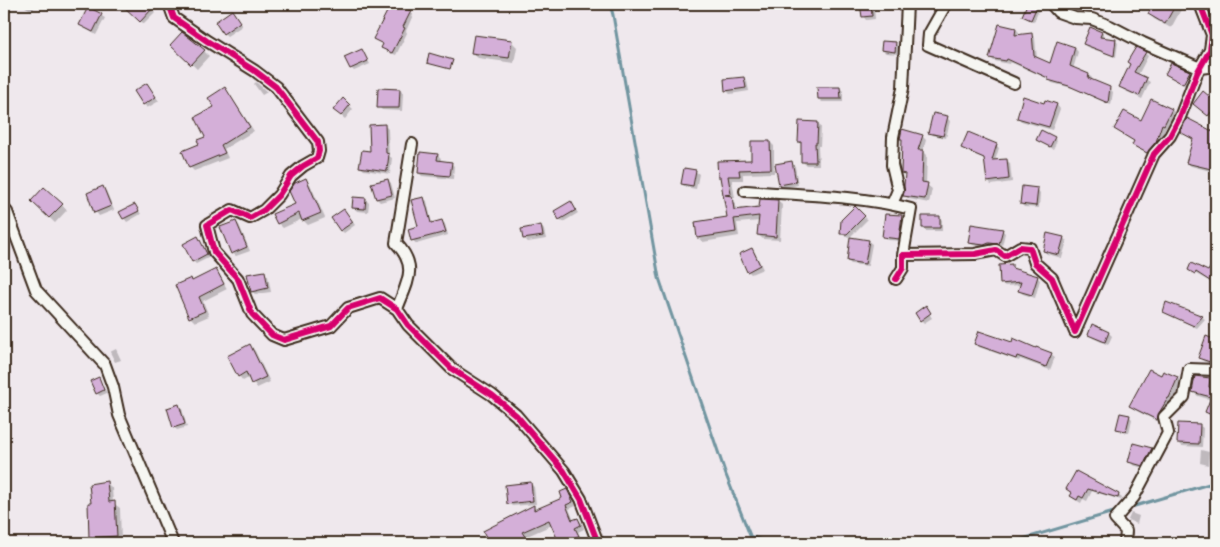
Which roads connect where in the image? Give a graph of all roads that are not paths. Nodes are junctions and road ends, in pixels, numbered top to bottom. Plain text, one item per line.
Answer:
1 (169, 4) edge
2 (907, 4) edge
3 (946, 4) edge
4 (1051, 4) edge
5 (1200, 4) edge
6 (1216, 66) edge
7 (1200, 68) junction
8 (1014, 83) dead end
9 (412, 144) dead end
10 (745, 191) dead end
11 (892, 204) junction
12 (4, 209) edge
13 (903, 255) junction
14 (896, 279) dead end
15 (396, 309) junction
16 (1216, 370) edge
17 (173, 543) edge
18 (598, 543) edge
19 (1125, 543) edge

1 - 15 street
2 - 11 street
3 - 8 street
4 - 7 street
5 - 7 street
6 - 7 street
7 - 13 street
9 - 15 street
10 - 11 street
11 - 13 street
12 - 17 street
13 - 14 street
15 - 18 street
16 - 19 street

